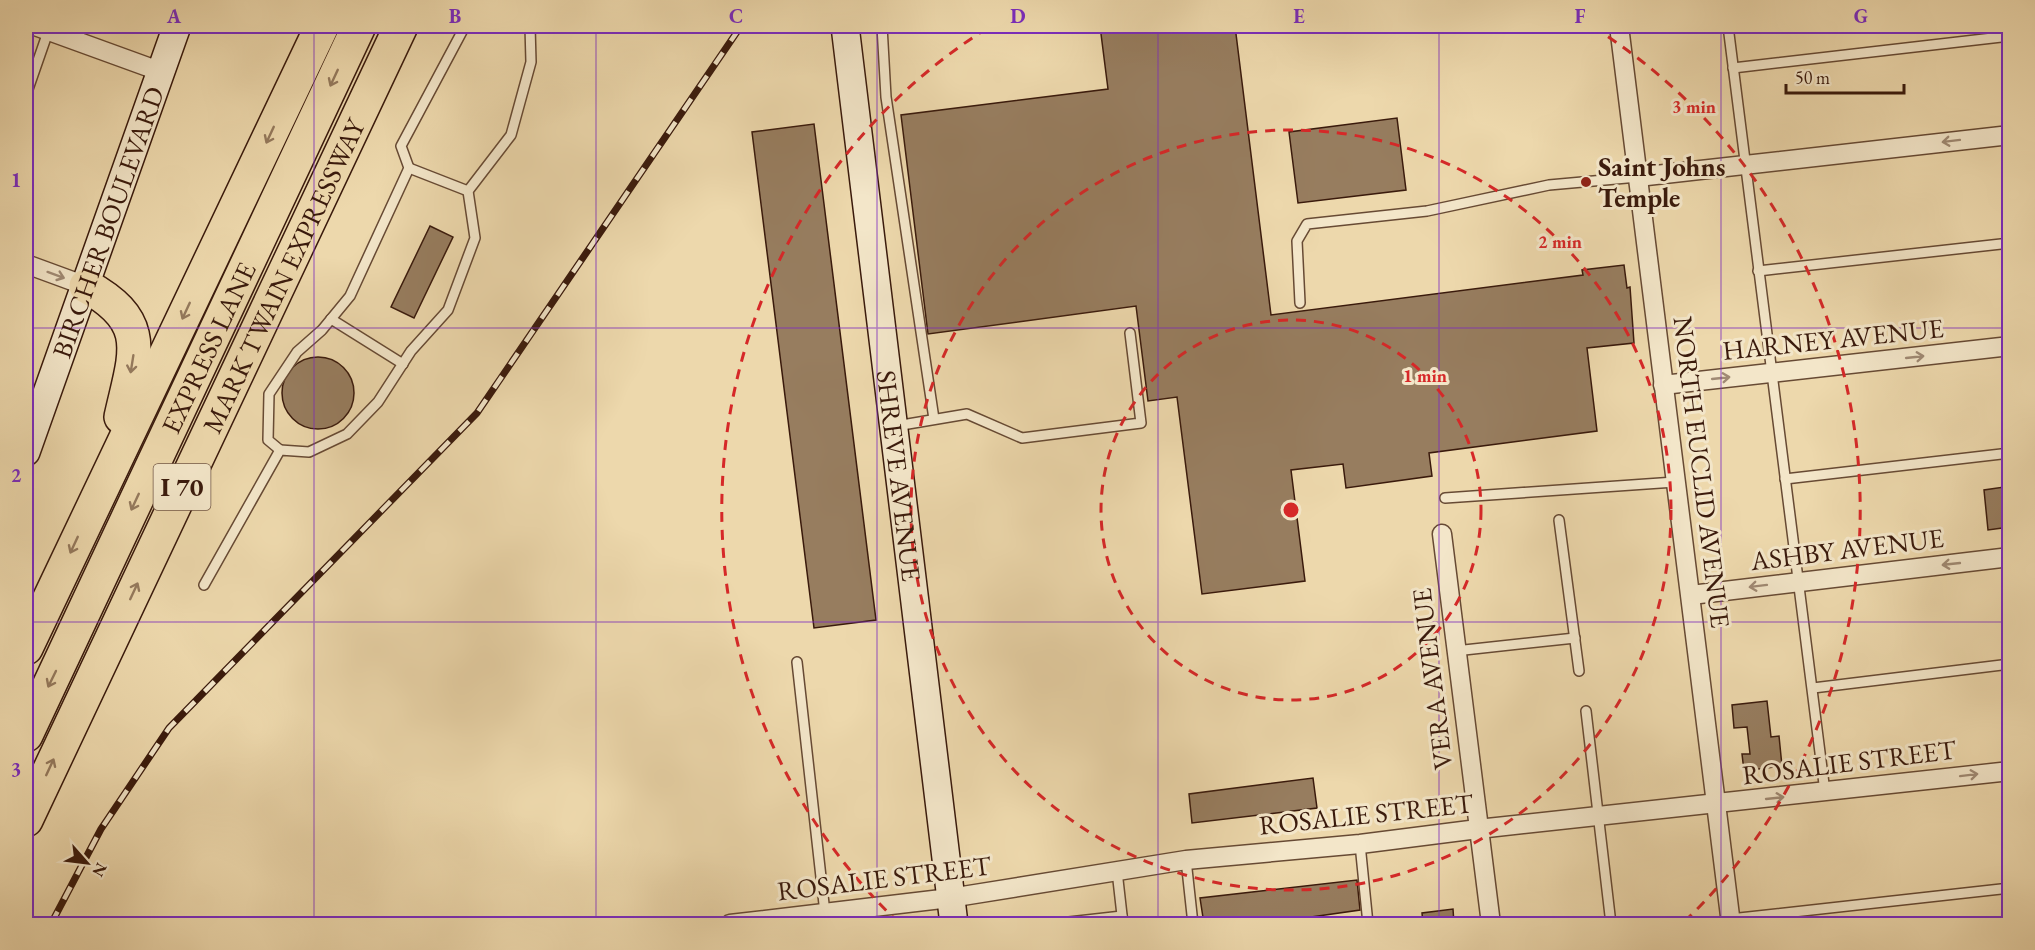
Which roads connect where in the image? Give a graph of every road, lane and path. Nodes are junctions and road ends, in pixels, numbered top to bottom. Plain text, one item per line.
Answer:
1 (177, 26) edge
2 (322, 26) edge
3 (359, 26) edge
4 (401, 26) edge
5 (465, 26) edge
6 (530, 26) edge
7 (845, 26) edge
8 (882, 26) edge
9 (1619, 26) edge
10 (1728, 26) edge
11 (44, 27) edge
12 (2010, 36) edge
13 (1733, 68) junction
14 (159, 71) junction
15 (26, 94) edge
16 (2010, 135) edge
17 (1746, 165) junction
18 (409, 168) junction
19 (1638, 177) junction
20 (468, 191) junction
21 (2010, 243) edge
22 (26, 264) edge
23 (1758, 271) junction
24 (86, 286) junction
25 (1300, 303) dead end
26 (331, 319) junction
27 (1130, 333) dead end
28 (2010, 346) edge
29 (403, 364) junction
30 (1770, 373) junction
31 (1663, 385) junction
32 (934, 420) junction
33 (893, 426) junction
34 (280, 450) junction
35 (26, 452) edge
36 (2010, 453) edge
37 (108, 473) junction
38 (1785, 479) junction
39 (1675, 482) junction
40 (1445, 498) dead end
41 (1560, 520) dead end
42 (1442, 534) dead end
43 (2010, 557) edge
44 (1800, 581) junction
45 (204, 585) dead end
46 (1691, 595) junction
47 (1575, 638) junction
48 (26, 648) edge
49 (1455, 651) junction
50 (797, 662) dead end
51 (2010, 664) edge
52 (1579, 671) dead end
53 (1813, 688) junction
54 (1586, 711) dead end
55 (26, 735) edge
56 (2010, 771) edge
57 (1825, 792) junction
58 (1717, 804) junction
59 (1599, 816) junction
60 (26, 820) edge
61 (1478, 829) junction
62 (1360, 844) junction
63 (1186, 860) junction
64 (1117, 871) junction
65 (2010, 888) edge
66 (950, 898) junction
67 (825, 913) junction
68 (1122, 920) edge
69 (1730, 922) edge
70 (730, 924) edge
71 (954, 924) edge
72 (1051, 924) edge
73 (1193, 924) edge
74 (1368, 924) edge
75 (1491, 924) edge
76 (1611, 924) edge

1 - 14 street, BIRCHER BOULEVARD
2 -> 37 highway, I 70
3 -> 55 highway, EXPRESS LANE
60 -> 4 highway, MARK TWAIN EXPRESSWAY / I 70
5 - 18 lane
6 - 20 lane
7 - 33 street, SHREVE AVENUE
8 - 32 lane
9 - 19 street, NORTH EUCLID AVENUE
10 - 13 lane
11 - 14 street
11 - 15 lane
12 - 13 lane
13 - 17 lane
14 - 24 street, BIRCHER BOULEVARD
16 -> 17 street
17 - 19 street
17 - 23 lane
18 - 20 lane
18 - 26 lane
19 - 25 lane
19 - 31 street, NORTH EUCLID AVENUE
20 - 29 lane
21 - 23 lane
22 -> 24 street
23 - 30 lane
24 - 35 street, BIRCHER BOULEVARD
24 -> 37 highway
26 - 29 lane
26 - 34 lane
27 - 32 lane
30 -> 28 street, HARNEY AVENUE
29 - 34 lane
31 -> 30 street, HARNEY AVENUE
30 - 38 lane
31 - 39 street, NORTH EUCLID AVENUE
32 - 33 lane
33 - 66 street, SHREVE AVENUE
34 - 45 lane
36 - 38 lane
37 -> 48 highway, I 70
38 - 44 lane
39 - 40 lane
39 - 46 street, NORTH EUCLID AVENUE
41 - 47 lane
42 - 49 street, VERA AVENUE
43 -> 44 street, ASHBY AVENUE
44 -> 46 street, ASHBY AVENUE
44 - 53 lane
46 - 58 street, NORTH EUCLID AVENUE
47 - 49 lane
47 - 52 lane
49 - 61 street, VERA AVENUE
50 - 67 lane
51 - 53 lane
53 - 57 lane
54 - 59 lane
57 -> 56 street, ROSALIE STREET
58 -> 57 street, ROSALIE STREET
58 - 59 street, ROSALIE STREET
58 - 69 street, NORTH EUCLID AVENUE
59 - 61 street, ROSALIE STREET
59 - 76 lane
61 - 62 street, ROSALIE STREET
61 - 75 street, VERA AVENUE
62 - 63 street, ROSALIE STREET
62 - 74 lane
63 - 64 street, ROSALIE STREET
63 - 73 lane
64 - 66 street, ROSALIE STREET
64 - 68 lane
65 - 69 lane
66 - 67 street, ROSALIE STREET
66 - 71 street, SHREVE AVENUE
67 - 70 street, ROSALIE STREET
68 - 72 lane

